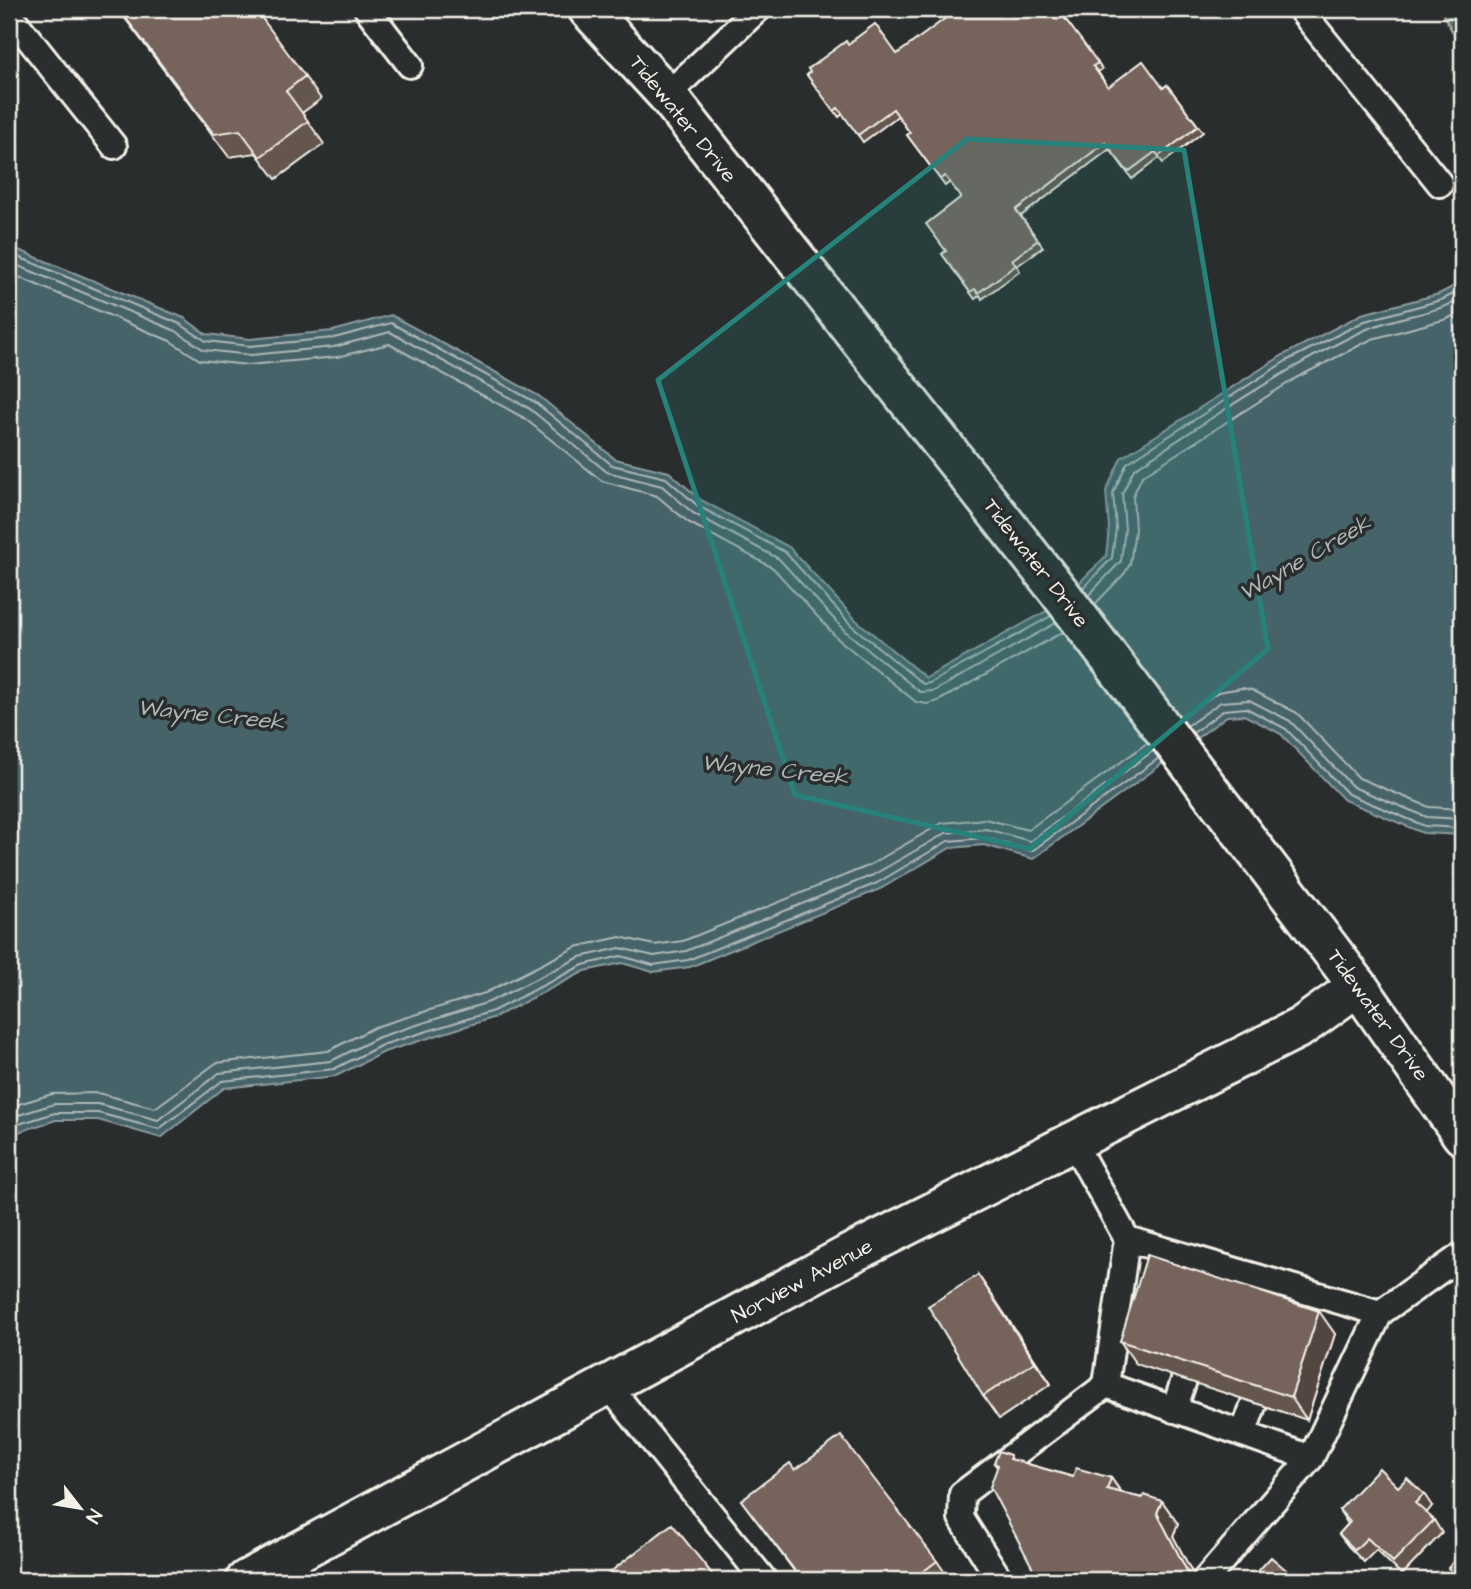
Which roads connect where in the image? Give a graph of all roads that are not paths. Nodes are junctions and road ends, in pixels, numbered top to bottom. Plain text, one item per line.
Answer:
1 (367, 9) edge
2 (588, 9) edge
3 (758, 9) edge
4 (1300, 9) edge
5 (9, 13) edge
6 (410, 65) dead end
7 (667, 95) junction
8 (114, 146) dead end
9 (1440, 184) dead end
10 (1358, 986) junction
11 (1462, 1135) edge
12 (1073, 1142) junction
13 (1127, 1239) junction
14 (1462, 1255) edge
15 (1380, 1313) junction
16 (1184, 1380) edge
17 (607, 1384) junction
18 (1105, 1385) junction
19 (1254, 1402) edge
20 (1174, 1410) junction
21 (1243, 1434) junction
22 (1311, 1458) junction
23 (246, 1580) edge
24 (764, 1580) edge
25 (1000, 1580) edge
26 (1205, 1580) edge

1 - 6 lane
2 - 7 main road, Tidewater Drive
3 - 7 lane
4 - 9 lane
5 - 8 lane
7 - 10 main road, Tidewater Drive
10 - 11 main road, Tidewater Drive
10 - 12 main road, Norview Avenue
12 - 13 lane
12 - 17 main road, Norview Avenue
13 - 15 lane
13 - 18 lane
14 - 15 lane
15 - 22 lane
16 - 20 lane
17 - 23 main road, Norview Avenue
17 - 24 lane
18 - 20 lane
18 - 25 lane
19 - 21 lane
20 - 21 lane
21 - 22 lane
22 - 26 lane

